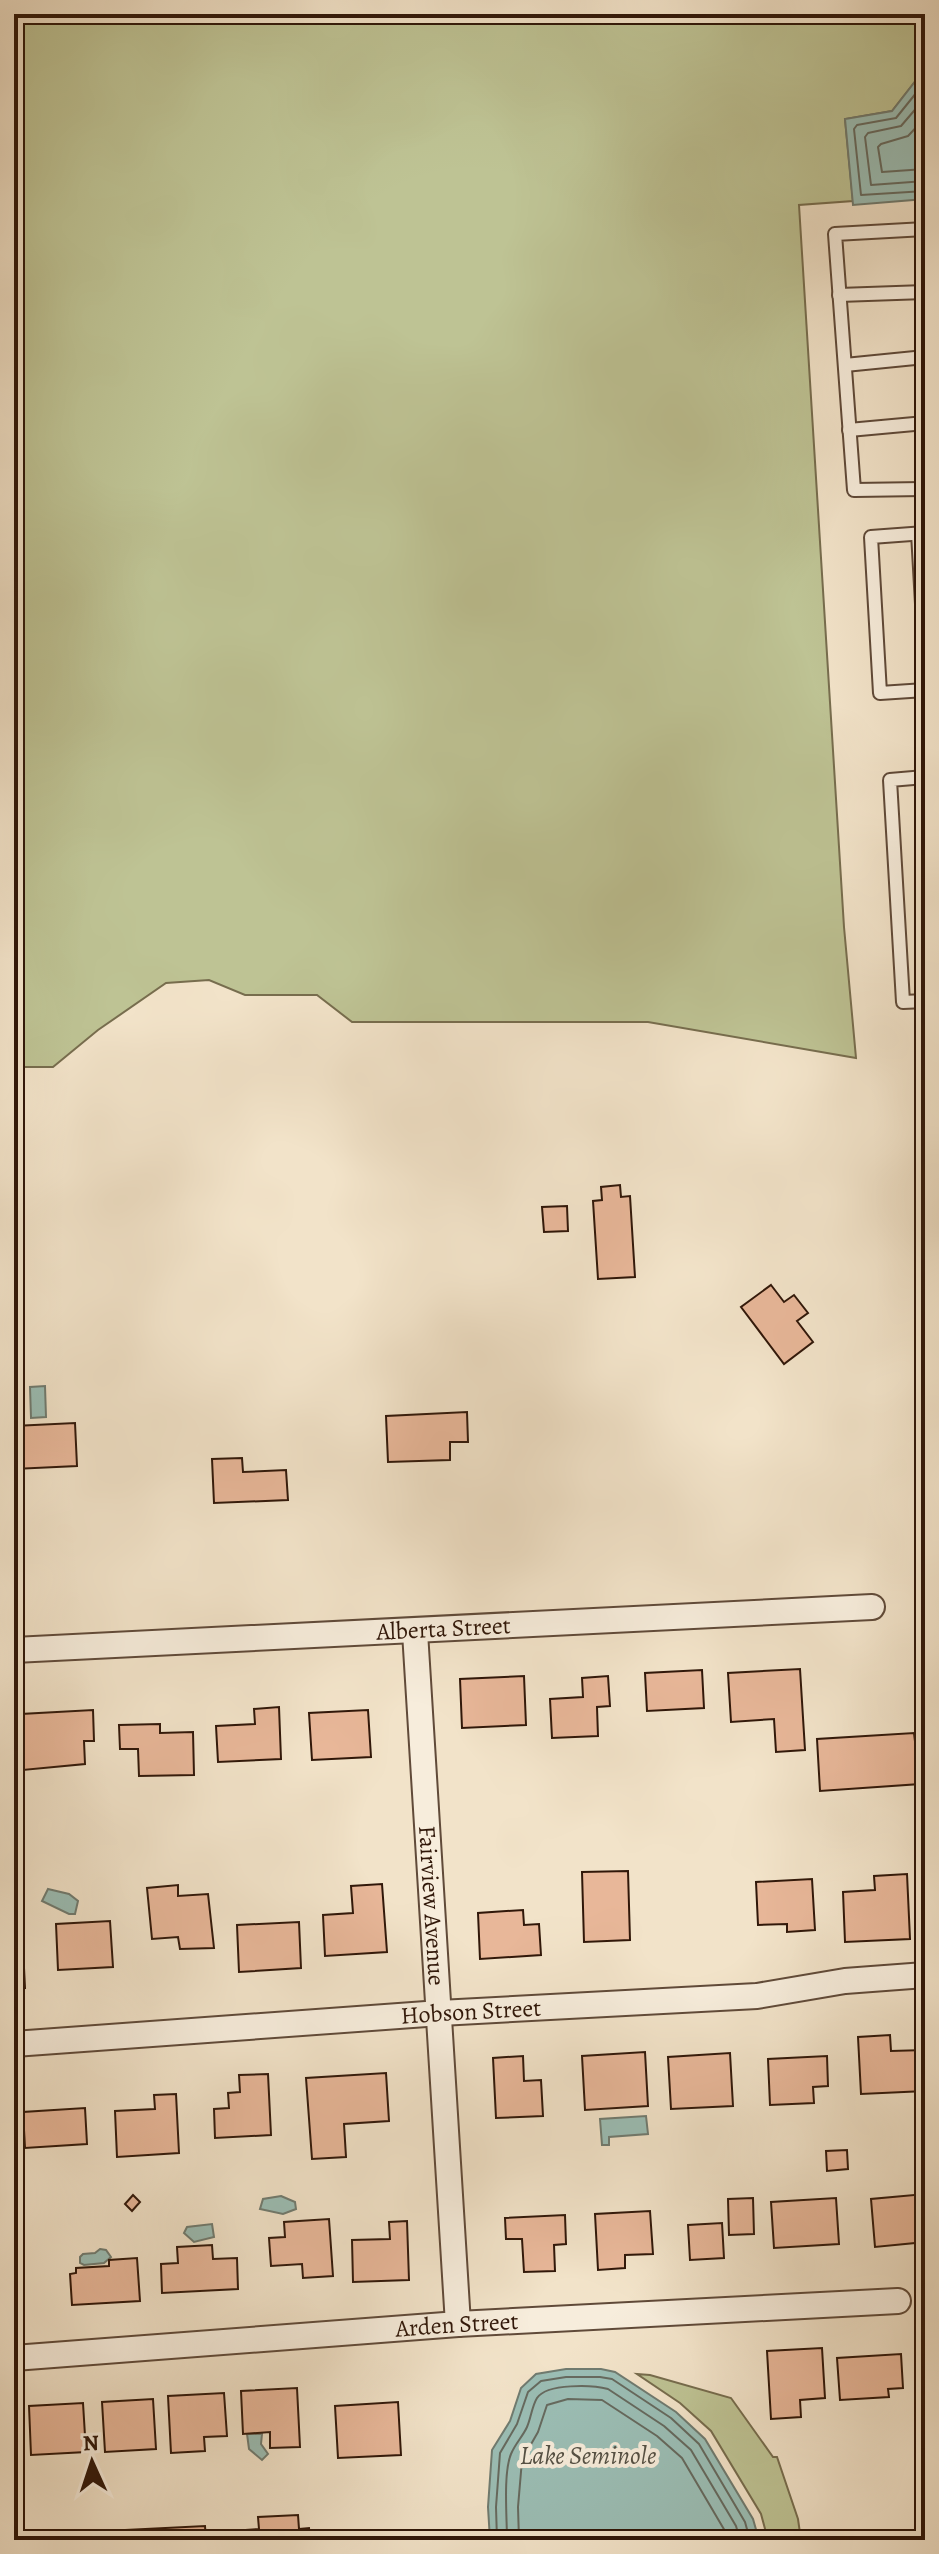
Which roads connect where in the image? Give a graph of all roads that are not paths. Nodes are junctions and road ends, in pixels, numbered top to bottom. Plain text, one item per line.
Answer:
1 (925, 229) edge
2 (925, 292) edge
3 (839, 295) junction
4 (925, 357) edge
5 (845, 365) junction
6 (925, 423) edge
7 (849, 430) junction
8 (923, 489) edge
9 (921, 533) edge
10 (925, 657) edge
11 (925, 690) edge
12 (925, 777) edge
13 (925, 1001) edge
14 (872, 1607) dead end
15 (415, 1632) junction
16 (14, 1650) edge
17 (925, 1975) edge
18 (440, 2013) junction
19 (14, 2044) edge
20 (898, 2301) dead end
21 (458, 2324) junction
22 (14, 2358) edge

1 - 3 lane
2 - 3 lane
3 - 5 lane
4 - 5 lane
5 - 7 lane
6 - 7 lane
7 - 8 lane
9 - 10 lane
9 - 11 lane
12 - 13 lane
14 - 15 street, Alberta Street
15 - 16 street, Alberta Street
15 - 18 street, Fairview Avenue
17 - 18 street, Hobson Street
18 - 19 street, Hobson Street
18 - 21 street, Fairview Avenue
20 - 21 street, Arden Street
21 - 22 street, Arden Street

